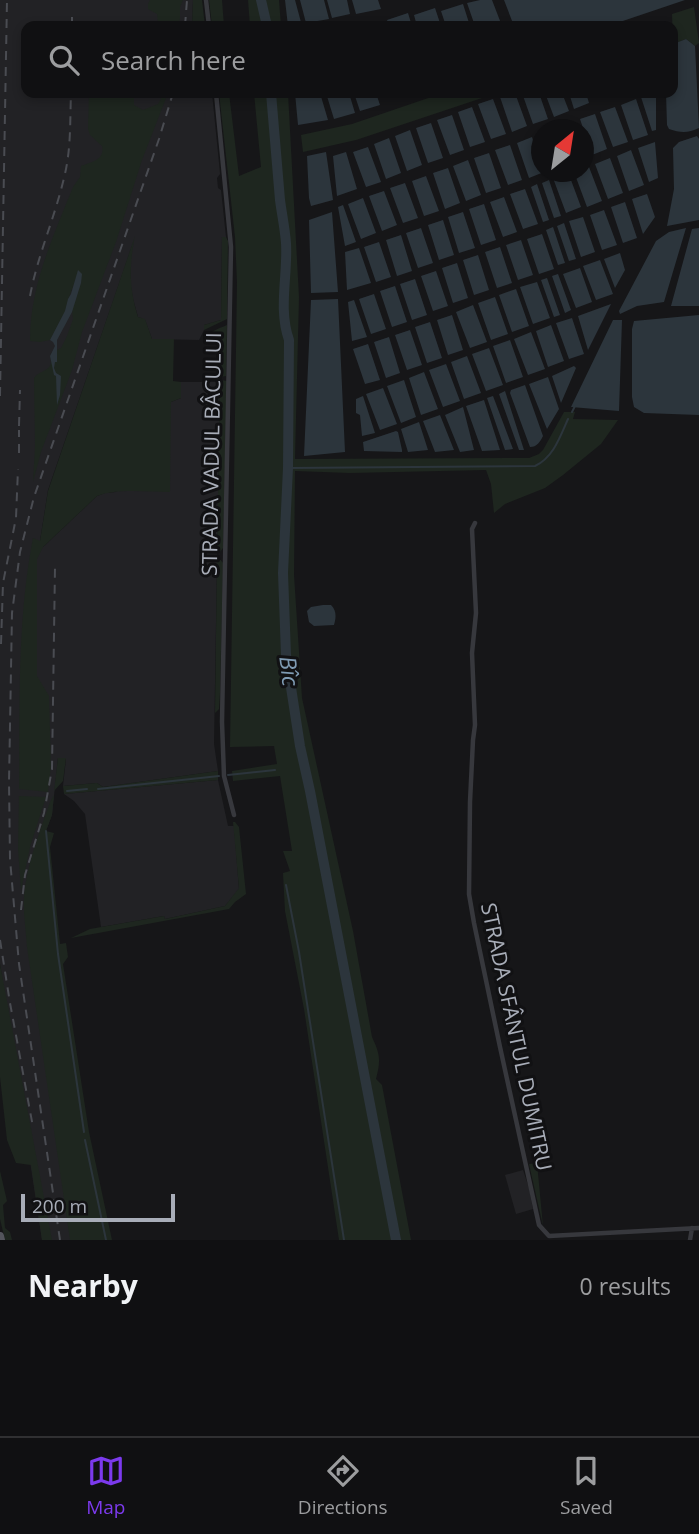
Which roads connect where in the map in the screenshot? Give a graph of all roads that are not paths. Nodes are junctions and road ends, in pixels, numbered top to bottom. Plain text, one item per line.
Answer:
1 (206, 0) edge
2 (208, 21) edge
3 (216, 98) edge
4 (475, 523) dead end
5 (234, 815) dead end
6 (692, 1228) junction
7 (699, 1228) edge
8 (690, 1240) edge

1 - 2 street
3 - 5 street, STRADA VADUL BÂCULUI
4 - 6 street, STRADA SFÂNTUL DUMITRU
6 - 7 street, STRADA SFÂNTUL DUMITRU
6 - 8 street

